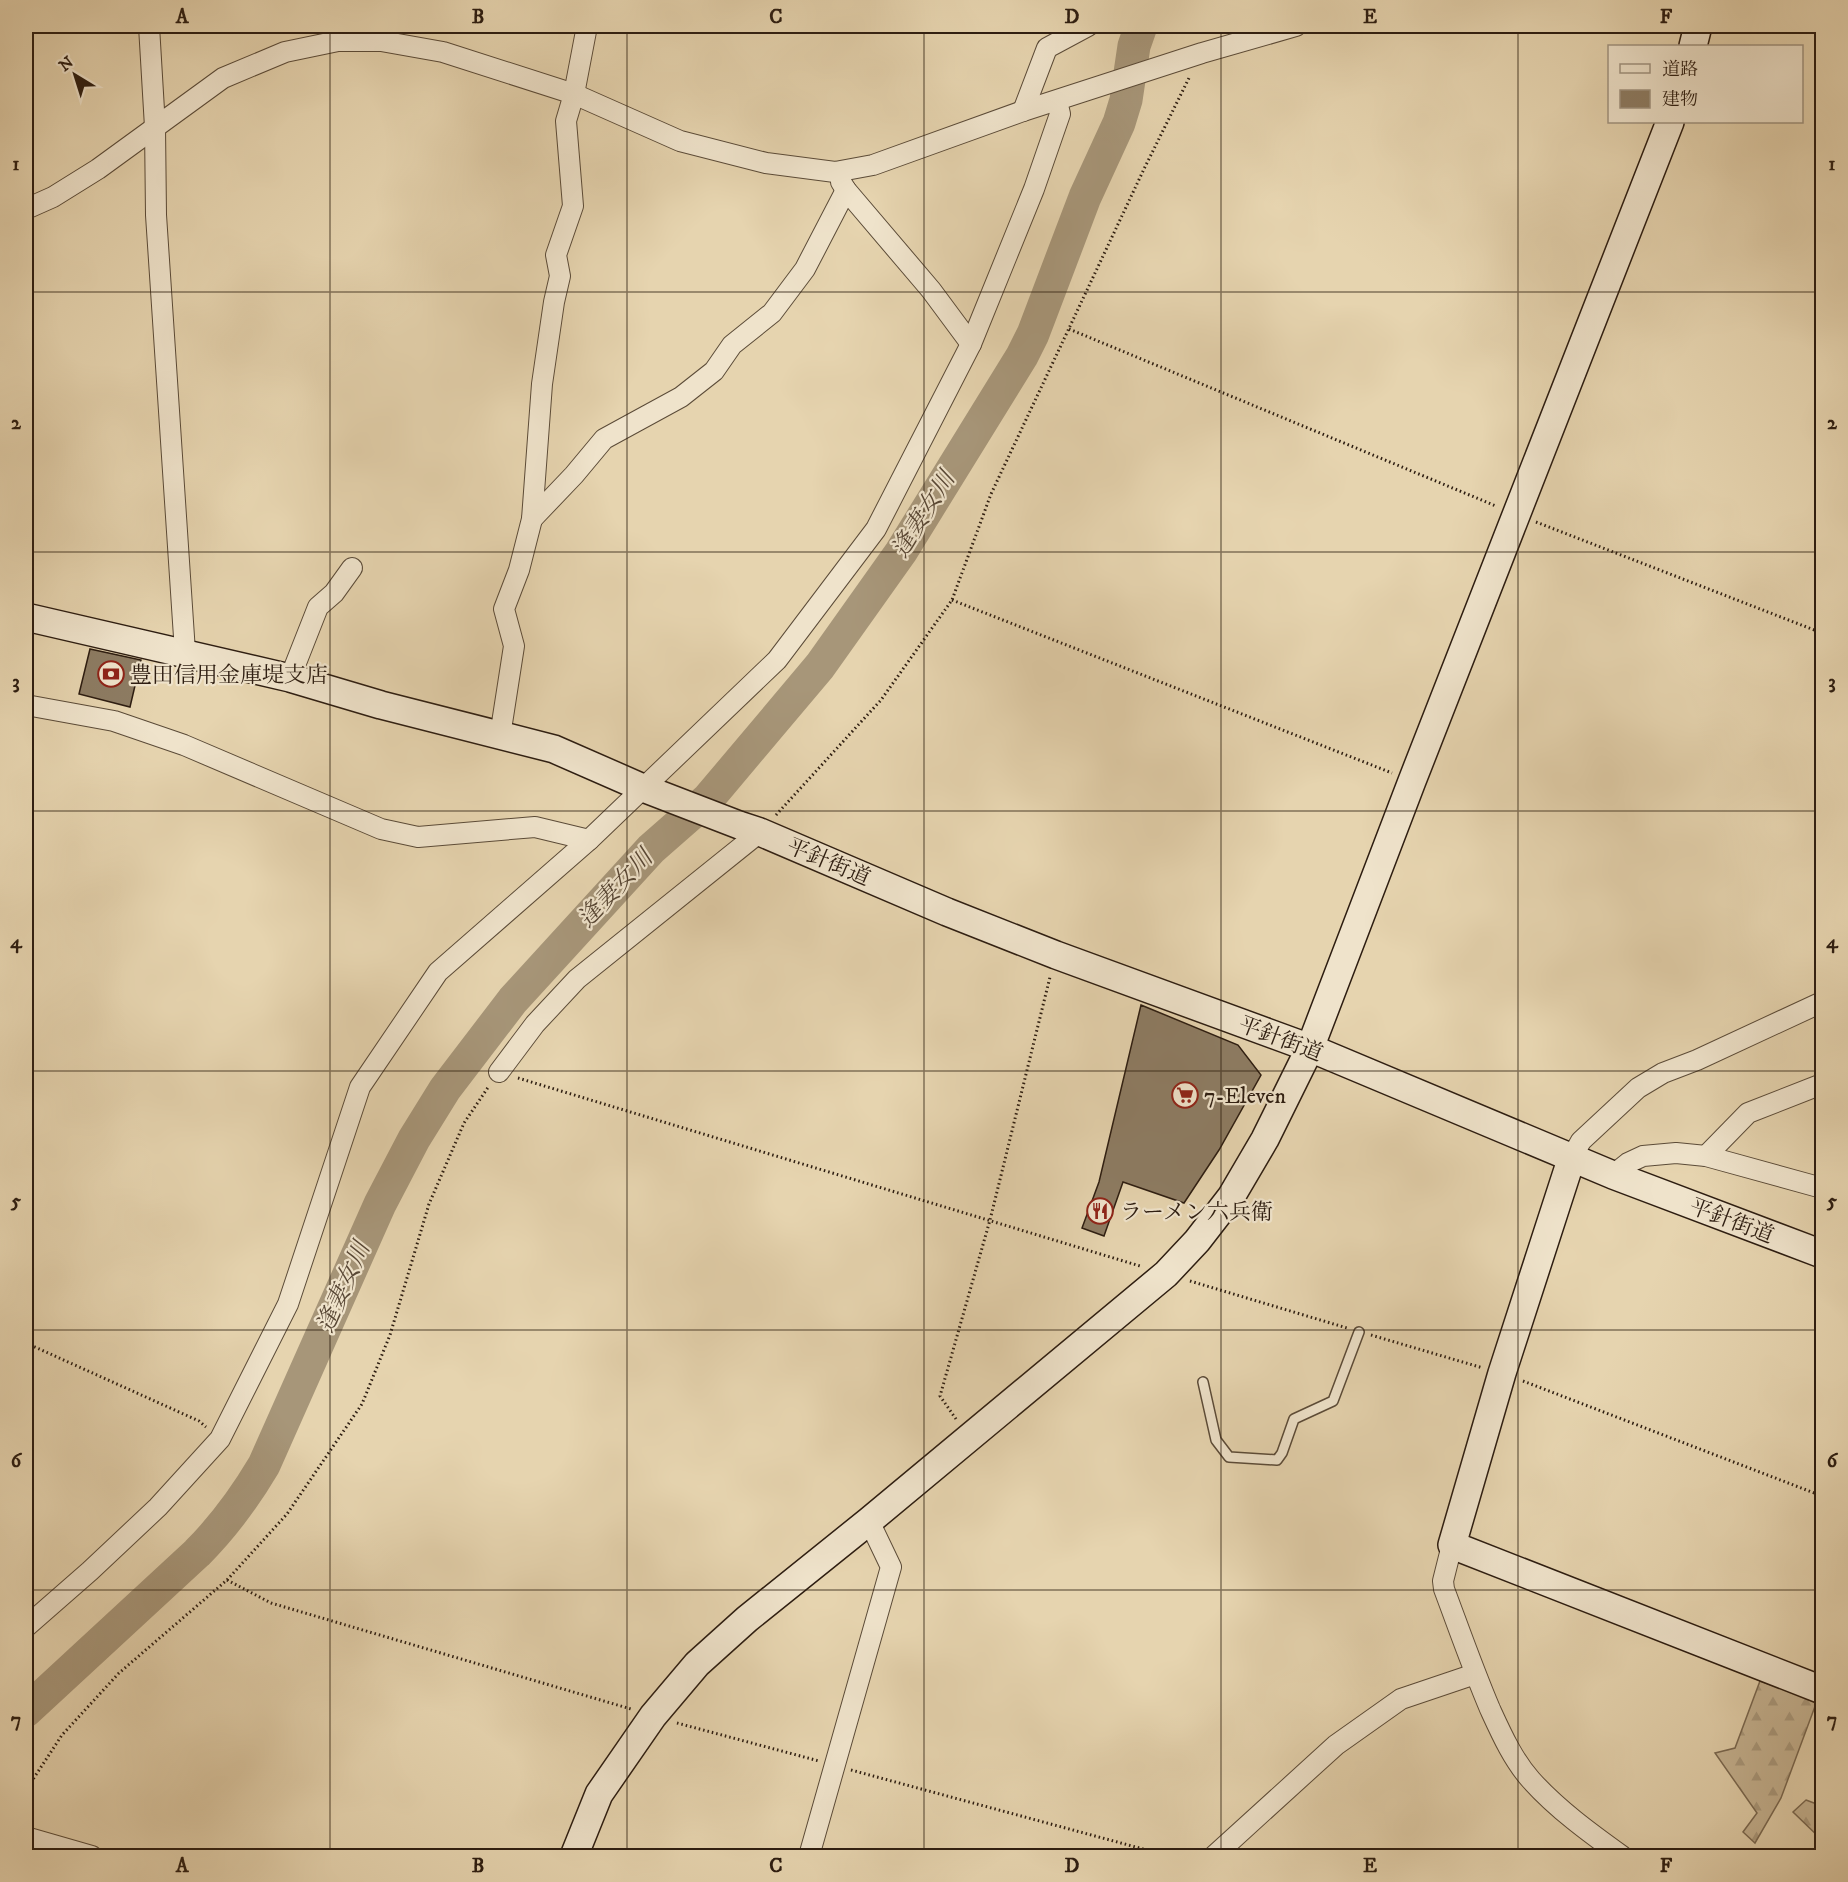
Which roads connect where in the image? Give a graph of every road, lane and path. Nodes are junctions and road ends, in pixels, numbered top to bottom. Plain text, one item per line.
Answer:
1 (149, 26) edge
2 (587, 26) edge
3 (1088, 26) edge
4 (1296, 26) edge
5 (1698, 26) edge
6 (1694, 45) edge
7 (1202, 53) junction
8 (574, 94) junction
9 (1057, 101) junction
10 (1023, 111) junction
11 (1670, 123) edge
12 (155, 127) junction
13 (835, 172) junction
14 (846, 190) junction
15 (26, 209) edge
16 (1069, 328) junction
17 (971, 344) junction
18 (1516, 514) junction
19 (532, 519) junction
20 (352, 568) dead end
21 (952, 600) junction
22 (26, 616) edge
23 (1822, 633) edge
24 (185, 652) junction
25 (290, 678) junction
26 (26, 705) edge
27 (500, 736) junction
28 (1412, 781) junction
29 (643, 788) junction
30 (750, 828) junction
31 (589, 840) junction
32 (1056, 955) junction
33 (1822, 1002) edge
34 (1310, 1048) junction
35 (499, 1072) junction
36 (1822, 1084) edge
37 (1706, 1156) junction
38 (1572, 1157) junction
39 (1613, 1175) junction
40 (1822, 1188) edge
41 (990, 1220) junction
42 (1822, 1254) edge
43 (1166, 1274) junction
44 (1359, 1332) junction
45 (26, 1343) edge
46 (1502, 1373) junction
47 (1203, 1382) dead end
48 (969, 1437) junction
49 (220, 1439) junction
50 (1822, 1496) edge
51 (869, 1521) junction
52 (1452, 1545) junction
53 (227, 1580) junction
54 (26, 1627) edge
55 (1475, 1674) junction
56 (1822, 1690) edge
57 (653, 1716) junction
58 (834, 1765) junction
59 (26, 1790) edge
60 (26, 1837) edge
61 (1612, 1854) edge
62 (92, 1857) edge
63 (574, 1857) edge
64 (809, 1857) edge
65 (1168, 1857) edge
66 (1214, 1857) edge

1 - 12 street
2 - 8 street
3 - 10 street
4 - 7 street
5 - 6 street
7 - 9 street
7 - 16 path
8 - 12 street
8 - 13 street
8 - 19 street
9 - 10 street
9 - 17 street
10 - 13 street
11 - 18 street
12 - 15 street
12 - 24 street
13 - 14 street
14 - 17 street
14 - 19 street
16 - 18 path
16 - 21 path
17 - 29 street
18 - 23 path
18 - 28 street
19 - 27 street
20 - 25 street
21 - 28 path
21 - 30 path
22 - 24 street
24 - 25 street
25 - 27 street
26 - 31 street
27 - 29 street
28 - 34 street
29 - 30 street, 平針街道
29 - 31 street
30 - 32 street, 平針街道
30 - 35 street
31 - 49 street
32 - 34 street, 平針街道
32 - 41 path
33 - 38 street
34 - 38 street, 平針街道
34 - 43 street
35 - 41 path
35 - 53 path
36 - 37 street
37 - 39 street
37 - 40 street
38 - 39 street, 平針街道
38 - 46 street
39 - 42 street, 平針街道
41 - 43 path
41 - 48 path
43 - 44 path
43 - 48 street
44 - 46 path
44 - 47 lane
45 - 49 path
46 - 50 path
46 - 52 street
48 - 51 street
49 - 54 street
51 - 57 street
51 - 58 street
52 - 55 street
52 - 56 street
53 - 57 path
53 - 59 path
55 - 61 street
55 - 66 street
57 - 58 path
57 - 63 street
58 - 64 street
58 - 65 path
60 - 62 street

